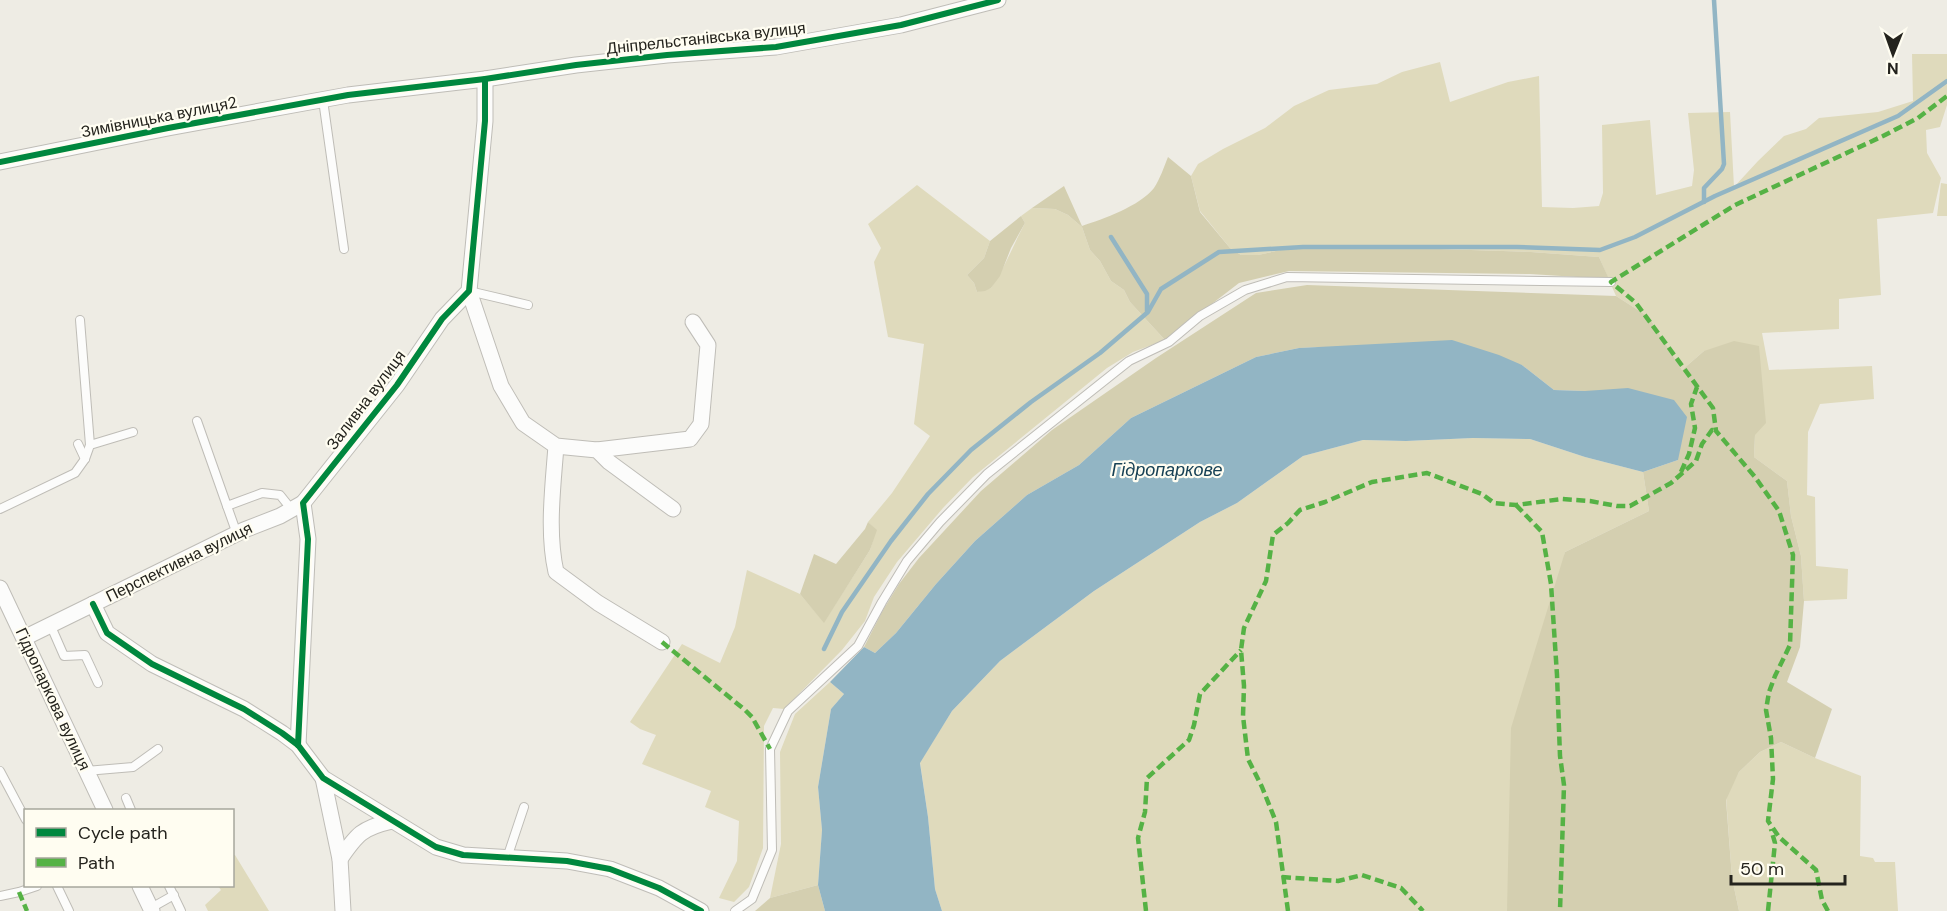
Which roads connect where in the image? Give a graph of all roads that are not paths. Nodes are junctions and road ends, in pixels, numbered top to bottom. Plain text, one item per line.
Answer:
1 (998, 0) edge
2 (484, 79) junction
3 (323, 100) junction
4 (0, 162) edge
5 (344, 249) dead end
6 (1611, 282) dead end
7 (469, 291) junction
8 (528, 305) dead end
9 (80, 320) dead end
10 (693, 322) dead end
11 (197, 421) dead end
12 (133, 432) dead end
13 (78, 444) dead end
14 (90, 445) junction
15 (556, 446) junction
16 (597, 450) junction
17 (85, 459) junction
18 (227, 506) junction
19 (297, 507) junction
20 (673, 508) dead end
21 (0, 509) edge
22 (237, 534) junction
23 (0, 588) edge
24 (93, 604) junction
25 (50, 624) junction
26 (24, 638) junction
27 (662, 642) dead end
28 (99, 683) dead end
29 (298, 745) junction
30 (158, 749) dead end
31 (0, 771) edge
32 (86, 771) junction
33 (323, 778) junction
34 (126, 798) dead end
35 (524, 807) dead end
36 (105, 809) edge
37 (131, 809) edge
38 (24, 815) edge
39 (392, 821) junction
40 (507, 858) junction
41 (340, 859) junction
42 (32, 887) edge
43 (58, 887) edge
44 (141, 887) edge
45 (170, 887) edge
46 (174, 895) junction
47 (0, 896) edge
48 (152, 909) edge
49 (69, 911) edge
50 (181, 911) edge
51 (344, 911) edge
52 (701, 911) edge
53 (735, 911) edge

1 - 2 street, Дніпрельстанівська вулиця
2 - 3 street, Дніпрельстанівська вулиця
2 - 7 street
3 - 4 street, Зимівницька вулиця2
3 - 5 lane
6 - 53 lane
7 - 8 lane
7 - 15 street
7 - 19 street, Заливна вулиця
9 - 14 lane
10 - 16 street
11 - 18 lane
12 - 14 lane
13 - 17 lane
14 - 17 lane
15 - 16 street
15 - 27 street
16 - 20 street
17 - 21 lane
18 - 19 lane
18 - 22 lane
19 - 22 street, Перспективна вулиця
19 - 29 street
22 - 24 street, Перспективна вулиця
23 - 26 street, Гідропаркова вулиця
24 - 25 street, Перспективна вулиця
24 - 29 street
25 - 26 street, Перспективна вулиця
25 - 28 lane
26 - 32 street, Гідропаркова вулиця
29 - 33 street
30 - 32 lane
31 - 38 lane
32 - 36 street, Гідропаркова вулиця
33 - 39 street
33 - 41 street
34 - 37 lane
35 - 40 lane
39 - 40 street
39 - 41 street
40 - 52 street
41 - 51 street
42 - 47 lane
43 - 49 lane
44 - 48 street
45 - 46 lane
46 - 48 lane
46 - 50 lane

